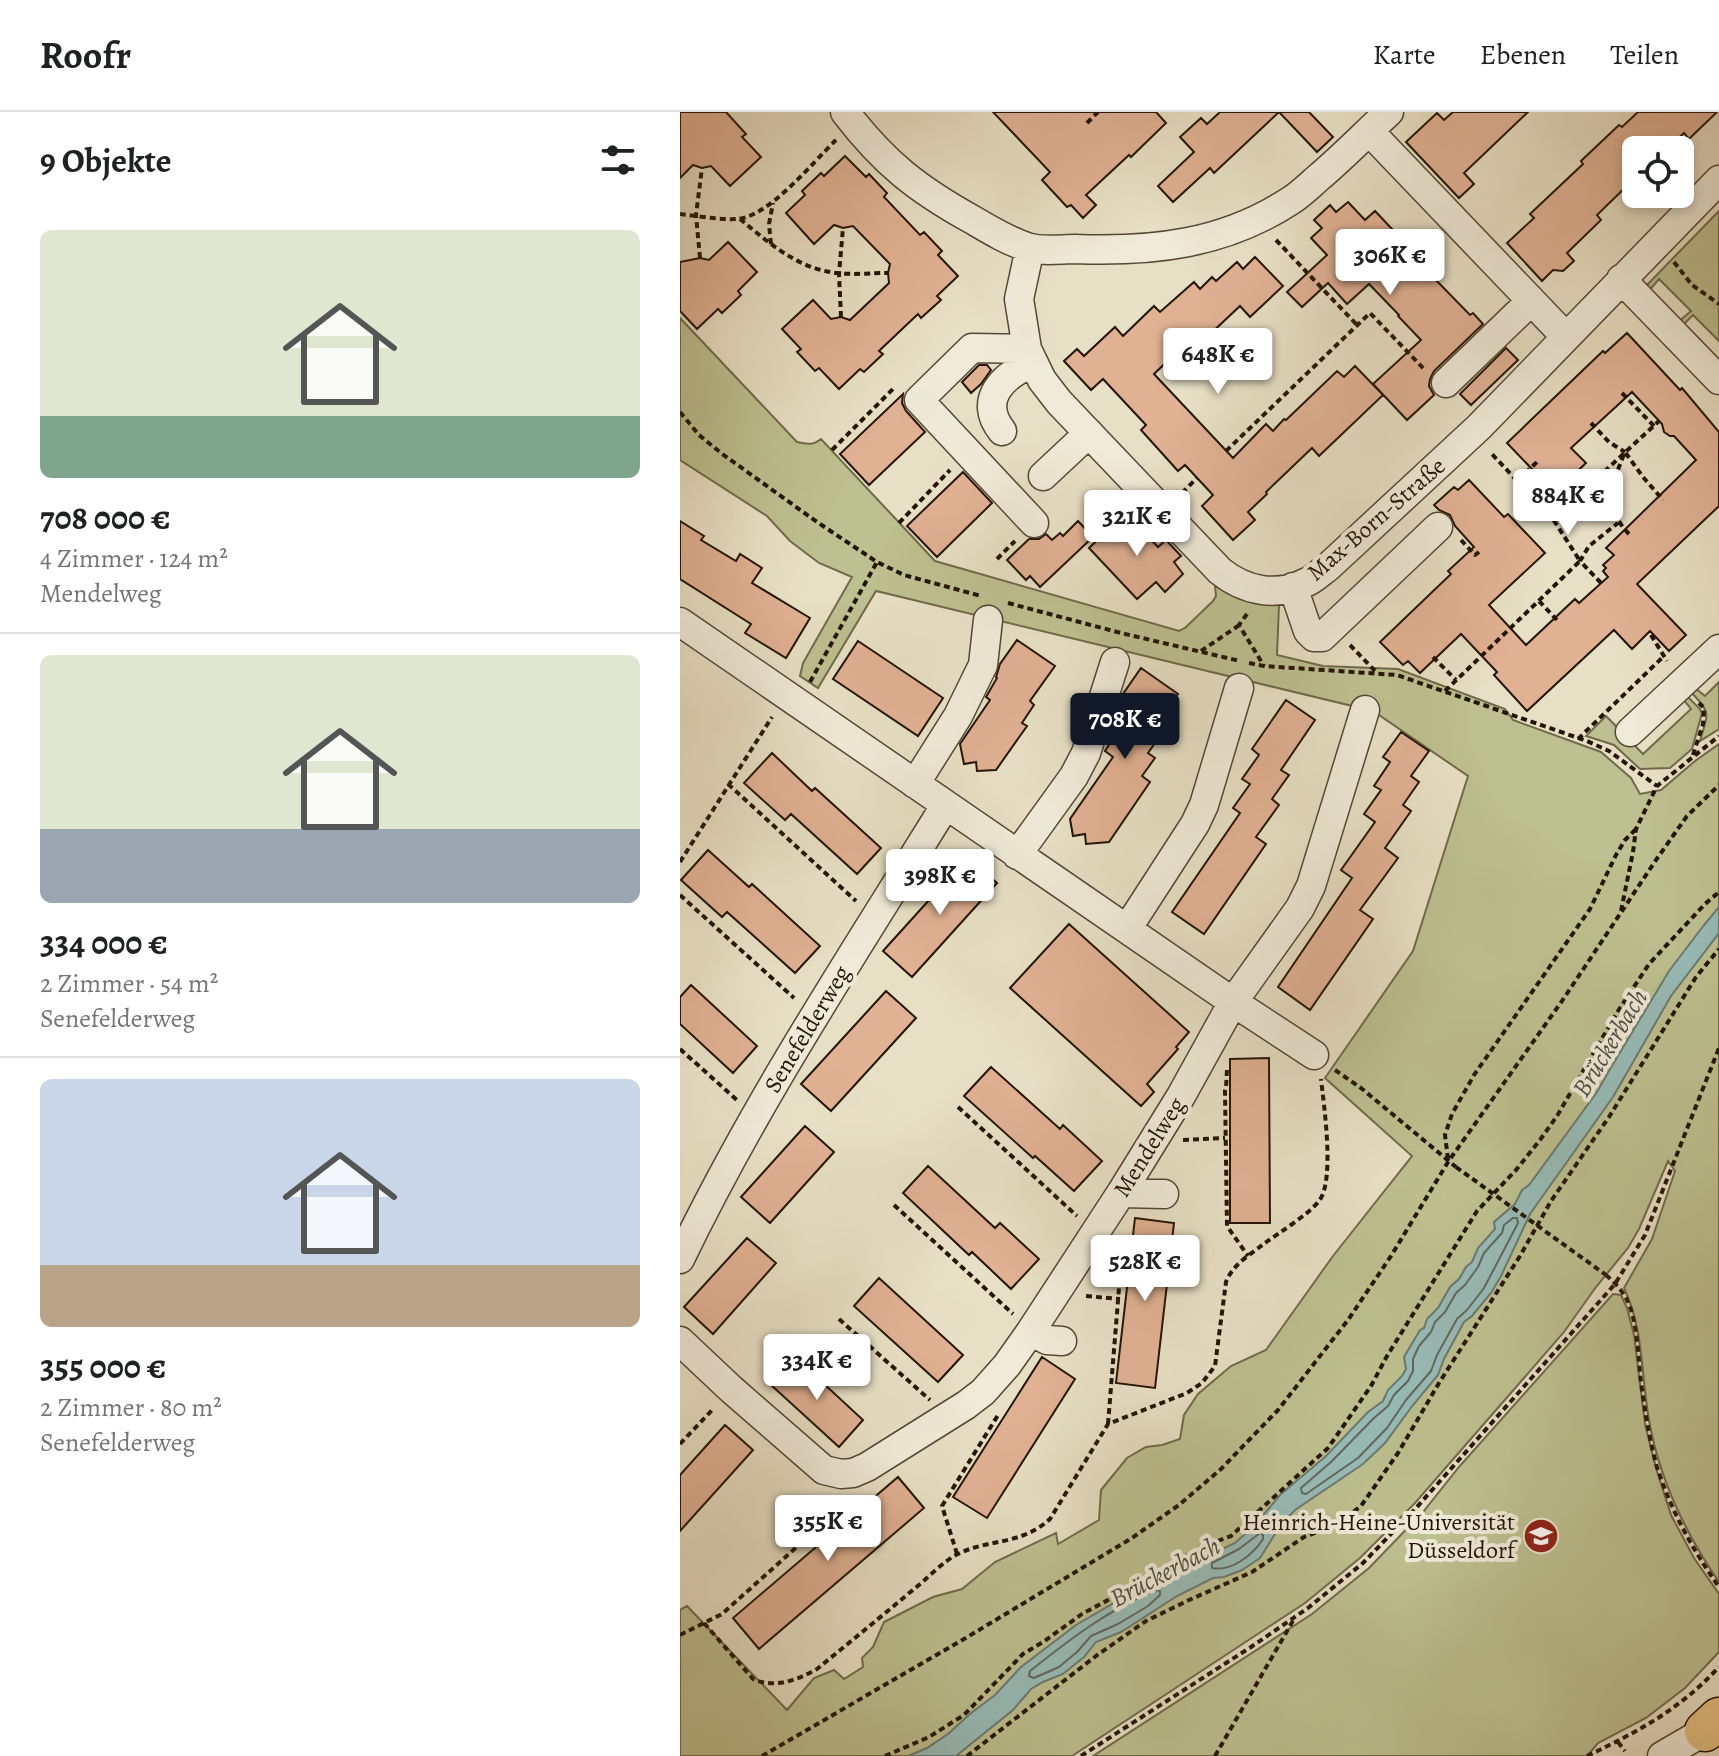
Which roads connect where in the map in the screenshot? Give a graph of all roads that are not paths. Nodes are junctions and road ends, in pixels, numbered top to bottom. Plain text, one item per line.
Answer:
1 (849, 118) edge
2 (1379, 122) edge
3 (1719, 180) edge
4 (1030, 248) junction
5 (1621, 279) junction
6 (1531, 301) junction
7 (1566, 337) junction
8 (1030, 356) junction
9 (1719, 380) edge
10 (1446, 383) dead end
11 (1002, 431) dead end
12 (1089, 433) junction
13 (1043, 476) dead end
14 (1034, 523) dead end
15 (1438, 527) dead end
16 (1293, 587) junction
17 (996, 607) road end
18 (680, 622) edge
19 (1719, 649) edge
20 (1115, 662) dead end
21 (1239, 688) dead end
22 (1365, 710) dead end
23 (1630, 732) dead end
24 (915, 784) junction
25 (945, 806) junction
26 (1017, 855) junction
27 (1127, 929) junction
28 (1233, 1002) junction
29 (1316, 1057) road end
30 (1164, 1194) dead end
31 (1118, 1198) junction
32 (680, 1259) edge
33 (1031, 1331) junction
34 (680, 1341) edge
35 (1062, 1341) dead end
36 (1714, 1725) edge
37 (1662, 1756) edge

1 - 4 street
2 - 4 street
2 - 6 street
3 - 5 street, Max-Born-Straße
4 - 8 street
5 - 7 street, Max-Born-Straße
5 - 9 street
6 - 7 street
6 - 10 street
7 - 16 street, Max-Born-Straße
8 - 11 street
8 - 12 street
8 - 14 street
12 - 13 street
12 - 16 street, Max-Born-Straße
15 - 16 street
17 - 24 street
18 - 24 street
19 - 23 street
20 - 26 street
21 - 27 street
22 - 28 street, Mendelweg
24 - 25 street
25 - 26 street
25 - 32 street, Senefelderweg
26 - 27 street
27 - 28 street
28 - 29 street
28 - 31 street, Mendelweg
30 - 31 street
31 - 33 street, Mendelweg
33 - 34 street, Mendelweg
33 - 35 street
36 - 37 street

